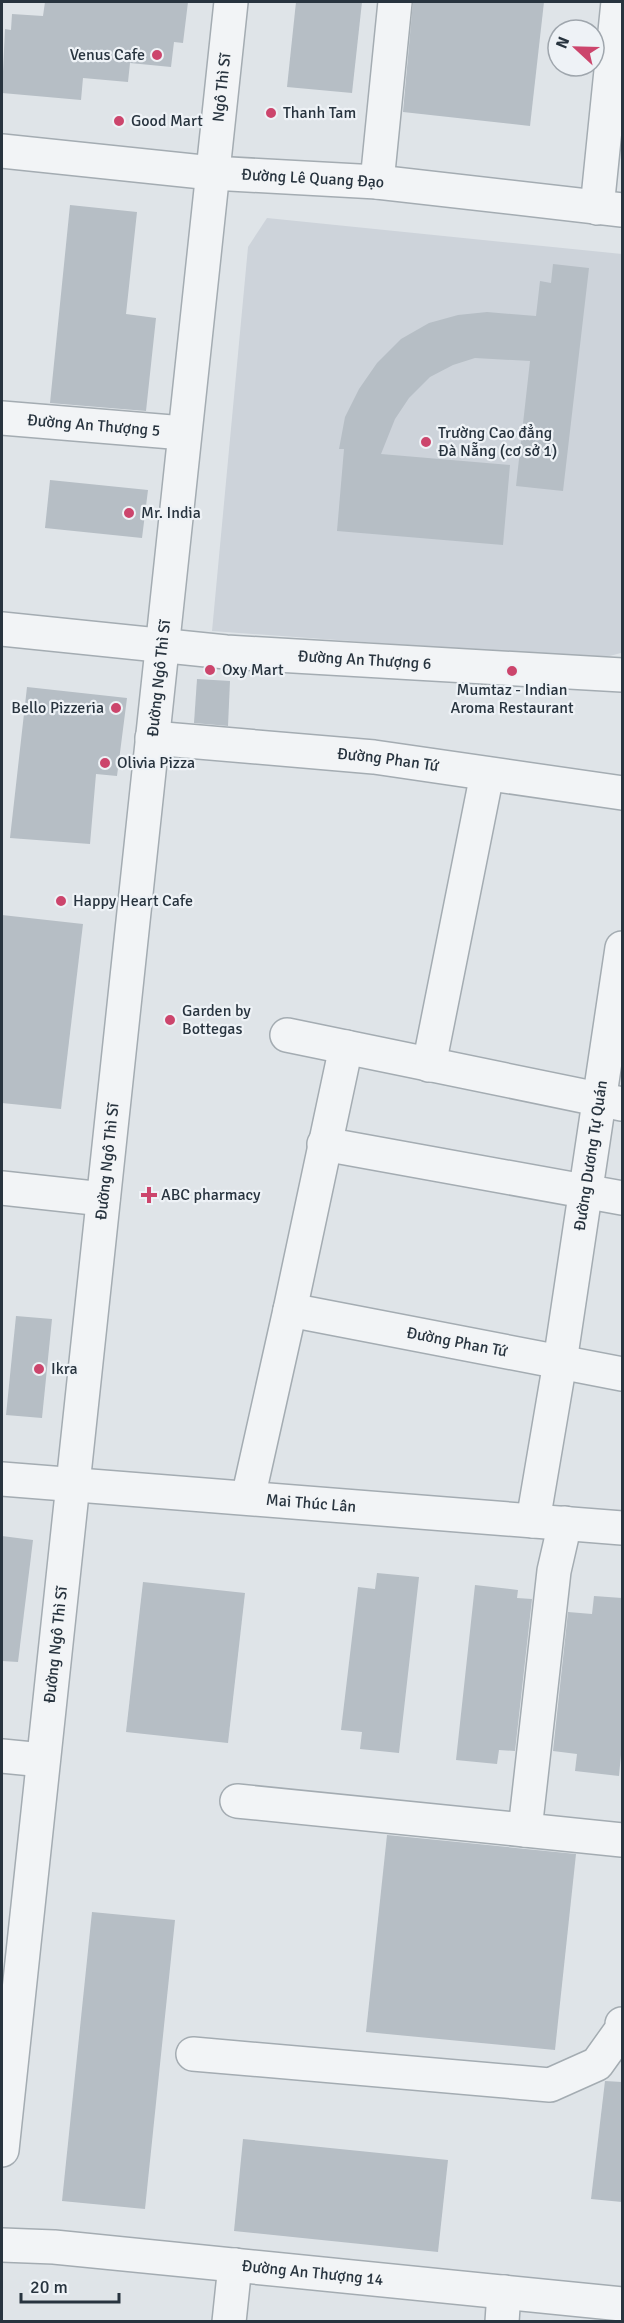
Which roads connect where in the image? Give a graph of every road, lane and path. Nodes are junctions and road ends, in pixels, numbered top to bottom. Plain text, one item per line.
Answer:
1 (231, 2) edge
2 (394, 2) edge
3 (618, 2) edge
4 (2, 151) edge
5 (212, 173) junction
6 (377, 182) junction
7 (610, 209) edge
8 (2, 418) edge
9 (184, 433) junction
10 (2, 629) edge
11 (161, 647) junction
12 (622, 675) edge
13 (152, 738) junction
14 (487, 774) junction
15 (622, 793) edge
16 (622, 948) edge
17 (287, 1035) dead end
18 (346, 1047) junction
19 (429, 1065) junction
20 (611, 1102) edge
21 (324, 1144) junction
22 (2, 1188) edge
23 (586, 1190) junction
24 (622, 1197) edge
25 (103, 1199) junction
26 (290, 1310) junction
27 (560, 1362) junction
28 (622, 1374) edge
29 (2, 1479) edge
30 (72, 1484) junction
31 (248, 1498) junction
32 (533, 1521) junction
33 (565, 1523) junction
34 (622, 1528) edge
35 (2, 1756) edge
36 (43, 1760) junction
37 (237, 1801) dead end
38 (525, 1830) junction
39 (622, 1840) edge
40 (13, 1934) edge
41 (622, 2024) edge
42 (193, 2054) dead end
43 (4, 2095) edge
44 (2, 2150) edge
45 (2, 2245) edge
46 (235, 2265) junction
47 (622, 2304) edge
48 (503, 2307) edge
49 (230, 2322) edge

1 - 5 street, Ngô Thì Sĩ
2 - 6 street
3 - 7 street
4 - 5 street, Đường Lê Quang Đạo
5 - 6 street, Đường Lê Quang Đạo
5 - 9 street, Đường Ngô Thì Sĩ
6 - 7 street, Đường Lê Quang Đạo
8 - 9 street, Đường An Thượng 5
9 - 11 street, Đường Ngô Thì Sĩ
10 - 11 street, Đường An Thượng 6
11 - 12 street, Đường An Thượng 6
11 - 13 street, Đường Ngô Thì Sĩ
13 - 14 street, Đường Phan Tứ
13 - 25 street, Đường Ngô Thì Sĩ
14 - 15 street, Đường Phan Tứ
14 - 19 street
16 - 20 street, Đường Dương Tự Quán
17 - 18 street
18 - 19 street
18 - 21 street
19 - 20 street
20 - 23 street, Đường Dương Tự Quán
21 - 23 street
21 - 26 street
22 - 25 street
23 - 24 street
23 - 27 street, Đường Dương Tự Quán
25 - 30 street, Đường Ngô Thì Sĩ
26 - 27 street, Đường Phan Tứ
26 - 31 street
27 - 28 street, Đường Phan Tứ
27 - 32 street, Đường Dương Tự Quán
29 - 30 street, Mai Thúc Lân
30 - 31 street, Mai Thúc Lân
30 - 36 street, Đường Ngô Thì Sĩ
31 - 32 street, Mai Thúc Lân
32 - 33 street, Mai Thúc Lân
33 - 34 street, Mai Thúc Lân
33 - 38 street
35 - 36 street
36 - 40 street, Đường Ngô Thì Sĩ
37 - 38 street
38 - 39 street
40 - 43 street, Đường Ngô Thì Sĩ
41 - 42 street
43 - 44 street, Đường Ngô Thì Sĩ
45 - 46 street, Đường An Thượng 14
46 - 48 street, Đường An Thượng 14
46 - 49 street
47 - 48 street, Đường An Thượng 14

